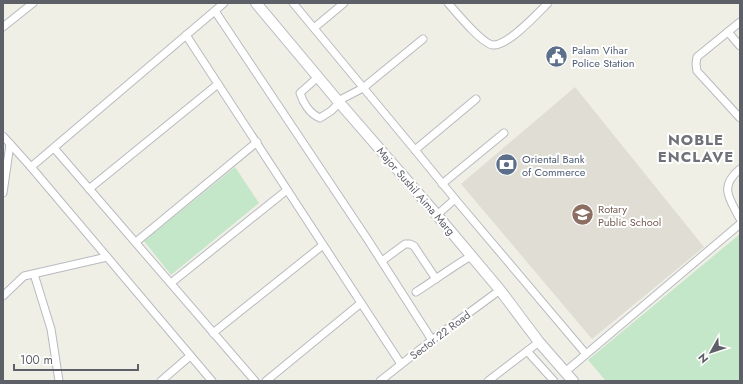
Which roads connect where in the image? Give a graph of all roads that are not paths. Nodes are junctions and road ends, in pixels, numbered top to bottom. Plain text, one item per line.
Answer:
1 (33, 3) edge
2 (224, 3) edge
3 (256, 3) edge
4 (293, 3) edge
5 (344, 3) edge
6 (448, 3) edge
7 (548, 3) edge
8 (215, 10) junction
9 (740, 22) edge
10 (3, 27) edge
11 (314, 28) junction
12 (728, 32) junction
13 (186, 35) junction
14 (423, 39) dead end
15 (740, 46) edge
16 (318, 77) junction
17 (218, 84) junction
18 (363, 88) junction
19 (476, 99) dead end
20 (338, 101) junction
21 (740, 118) edge
22 (504, 133) dead end
23 (3, 136) edge
24 (256, 142) junction
25 (10, 144) junction
26 (54, 148) junction
27 (415, 150) junction
28 (31, 167) junction
29 (740, 169) edge
30 (442, 184) junction
31 (89, 189) junction
32 (287, 190) junction
33 (3, 192) edge
34 (455, 199) junction
35 (437, 214) junction
36 (740, 219) edge
37 (740, 224) edge
38 (136, 242) junction
39 (324, 245) junction
40 (471, 256) junction
41 (107, 257) junction
42 (382, 261) junction
43 (34, 274) junction
44 (436, 279) junction
45 (171, 283) junction
46 (500, 290) junction
47 (416, 292) dead end
48 (3, 296) edge
49 (361, 303) junction
50 (213, 333) junction
51 (432, 340) junction
52 (539, 342) junction
53 (527, 351) junction
54 (586, 354) junction
55 (190, 356) junction
56 (401, 364) junction
57 (565, 372) junction
58 (59, 381) edge
59 (161, 381) edge
60 (212, 381) edge
61 (255, 381) edge
62 (266, 381) edge
63 (380, 381) edge
64 (488, 381) edge
65 (554, 381) edge
66 (573, 381) edge

1 - 10 street
2 - 8 street
3 - 16 street, Major Sushil Aima Marg
4 - 11 street
5 - 11 street
6 - 7 street
8 - 13 street
8 - 42 street
9 - 12 street
11 - 18 street
12 - 15 street
12 - 21 street
13 - 17 street
13 - 26 street
14 - 18 street
16 - 20 street, Major Sushil Aima Marg
16 - 20 street
17 - 24 street
17 - 31 street
18 - 20 street
18 - 27 street
19 - 27 street
20 - 35 street, Major Sushil Aima Marg
22 - 30 street
23 - 25 street
24 - 32 street
24 - 38 street
25 - 28 street
25 - 33 street
26 - 28 street
26 - 31 street
27 - 30 street
28 - 41 street
29 - 36 street
30 - 34 street
31 - 38 street
32 - 39 street
32 - 45 street
34 - 35 street
34 - 54 street
35 - 40 street, Major Sushil Aima Marg
37 - 54 street
38 - 45 street
39 - 49 street
39 - 50 street
40 - 44 street
40 - 46 street, Major Sushil Aima Marg
41 - 43 street
41 - 55 street
42 - 44 street
42 - 51 street
43 - 48 street
43 - 58 street
44 - 47 street
45 - 50 street
46 - 51 street, Sector 22 Road
46 - 52 street, Major Sushil Aima Marg
49 - 56 street
49 - 62 street
50 - 61 street
51 - 56 street, Sector 22 Road
52 - 53 street
52 - 57 street, Major Sushil Aima Marg
53 - 64 street
53 - 65 street
54 - 57 street
55 - 59 street
55 - 60 street
56 - 63 street, Sector 22 Road
57 - 66 street, Major Sushil Aima Marg

